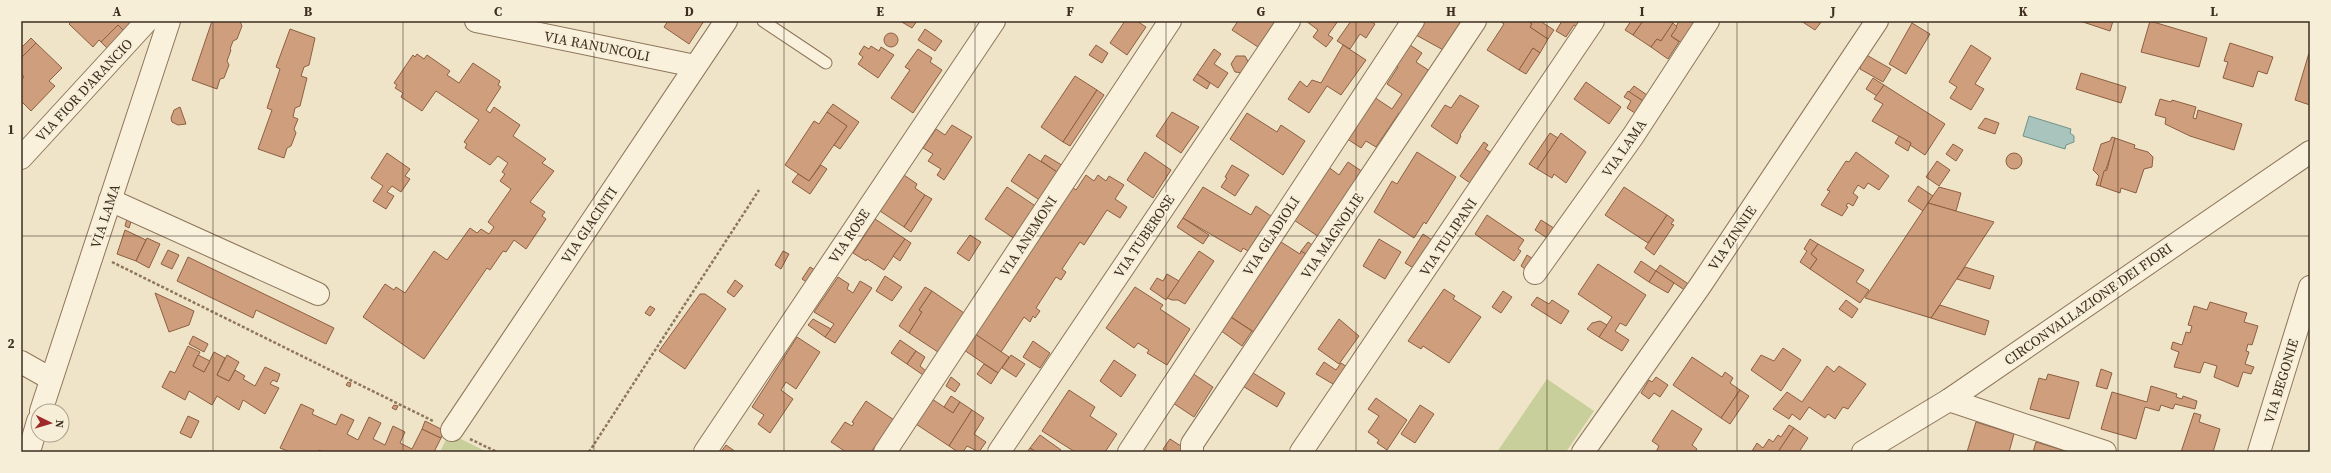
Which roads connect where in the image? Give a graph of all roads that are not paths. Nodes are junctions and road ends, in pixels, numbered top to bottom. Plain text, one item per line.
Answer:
1 (147, 21) edge
2 (169, 21) edge
3 (476, 21) edge
4 (726, 21) edge
5 (763, 21) edge
6 (994, 21) edge
7 (1170, 21) edge
8 (1289, 21) edge
9 (1413, 21) edge
10 (1475, 21) edge
11 (1593, 21) edge
12 (1708, 21) edge
13 (1877, 21) edge
14 (826, 63) dead end
15 (695, 66) junction
16 (2310, 152) edge
17 (21, 158) edge
18 (110, 200) junction
19 (1535, 273) dead end
20 (2310, 287) edge
21 (318, 294) dead end
22 (21, 362) edge
23 (51, 379) junction
24 (1949, 400) junction
25 (44, 403) edge
26 (452, 430) road end
27 (705, 452) edge
28 (885, 452) edge
29 (999, 452) edge
30 (1128, 452) edge
31 (1192, 452) edge
32 (1301, 452) edge
33 (1583, 452) edge
34 (1863, 452) edge
35 (2106, 452) edge
36 (2258, 452) edge

1 - 17 street, VIA FIOR D'ARANCIO
2 - 18 street, VIA LAMA
3 - 15 street, VIA RANUNCOLI
4 - 15 street, VIA GIACINTI
5 - 14 lane
6 - 27 street, VIA ROSE
7 - 28 street, VIA ANEMONI
8 - 29 street, VIA TUBEROSE
9 - 30 street, VIA GLADIOLI
10 - 31 street, VIA MAGNOLIE
11 - 32 street, VIA TULIPANI
12 - 19 street, VIA LAMA
13 - 33 street, VIA ZINNIE
15 - 26 street, VIA GIACINTI
16 - 24 street, CIRCONVALLAZIONE DEI FIORI
18 - 21 street
18 - 23 street, VIA LAMA
20 - 36 street, VIA BEGONIE
22 - 23 street
23 - 25 street, VIA LAMA
24 - 34 street, CIRCONVALLAZIONE DEI FIORI
24 - 35 street

